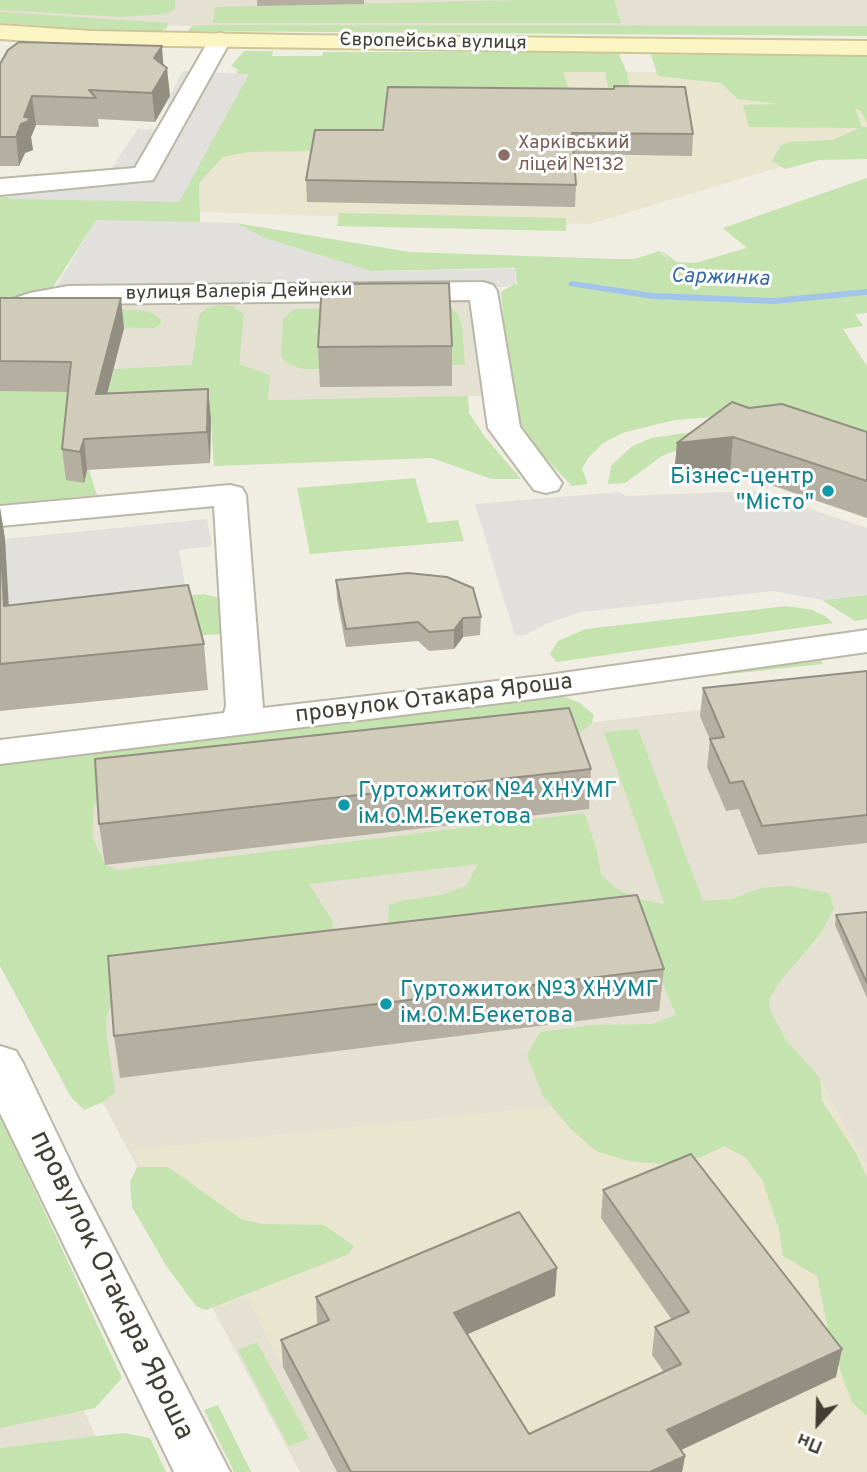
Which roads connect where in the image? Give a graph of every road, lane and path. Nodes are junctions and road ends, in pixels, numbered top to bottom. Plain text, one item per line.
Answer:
1 (0, 32) edge
2 (219, 40) junction
3 (867, 48) edge
4 (0, 187) edge
5 (0, 313) edge
6 (546, 483) dead end
7 (0, 516) edge
8 (867, 641) edge
9 (241, 724) junction
10 (0, 752) edge
11 (0, 1063) edge
12 (202, 1472) edge

1 - 2 main road, Європейська вулиця
2 - 3 main road, Європейська вулиця
2 - 4 street
5 - 6 street, вулиця Валерія Дейнеки
7 - 9 street
8 - 9 street, провулок Отакара Яроша
9 - 10 street, провулок Отакара Яроша
11 - 12 street, провулок Отакара Яроша

